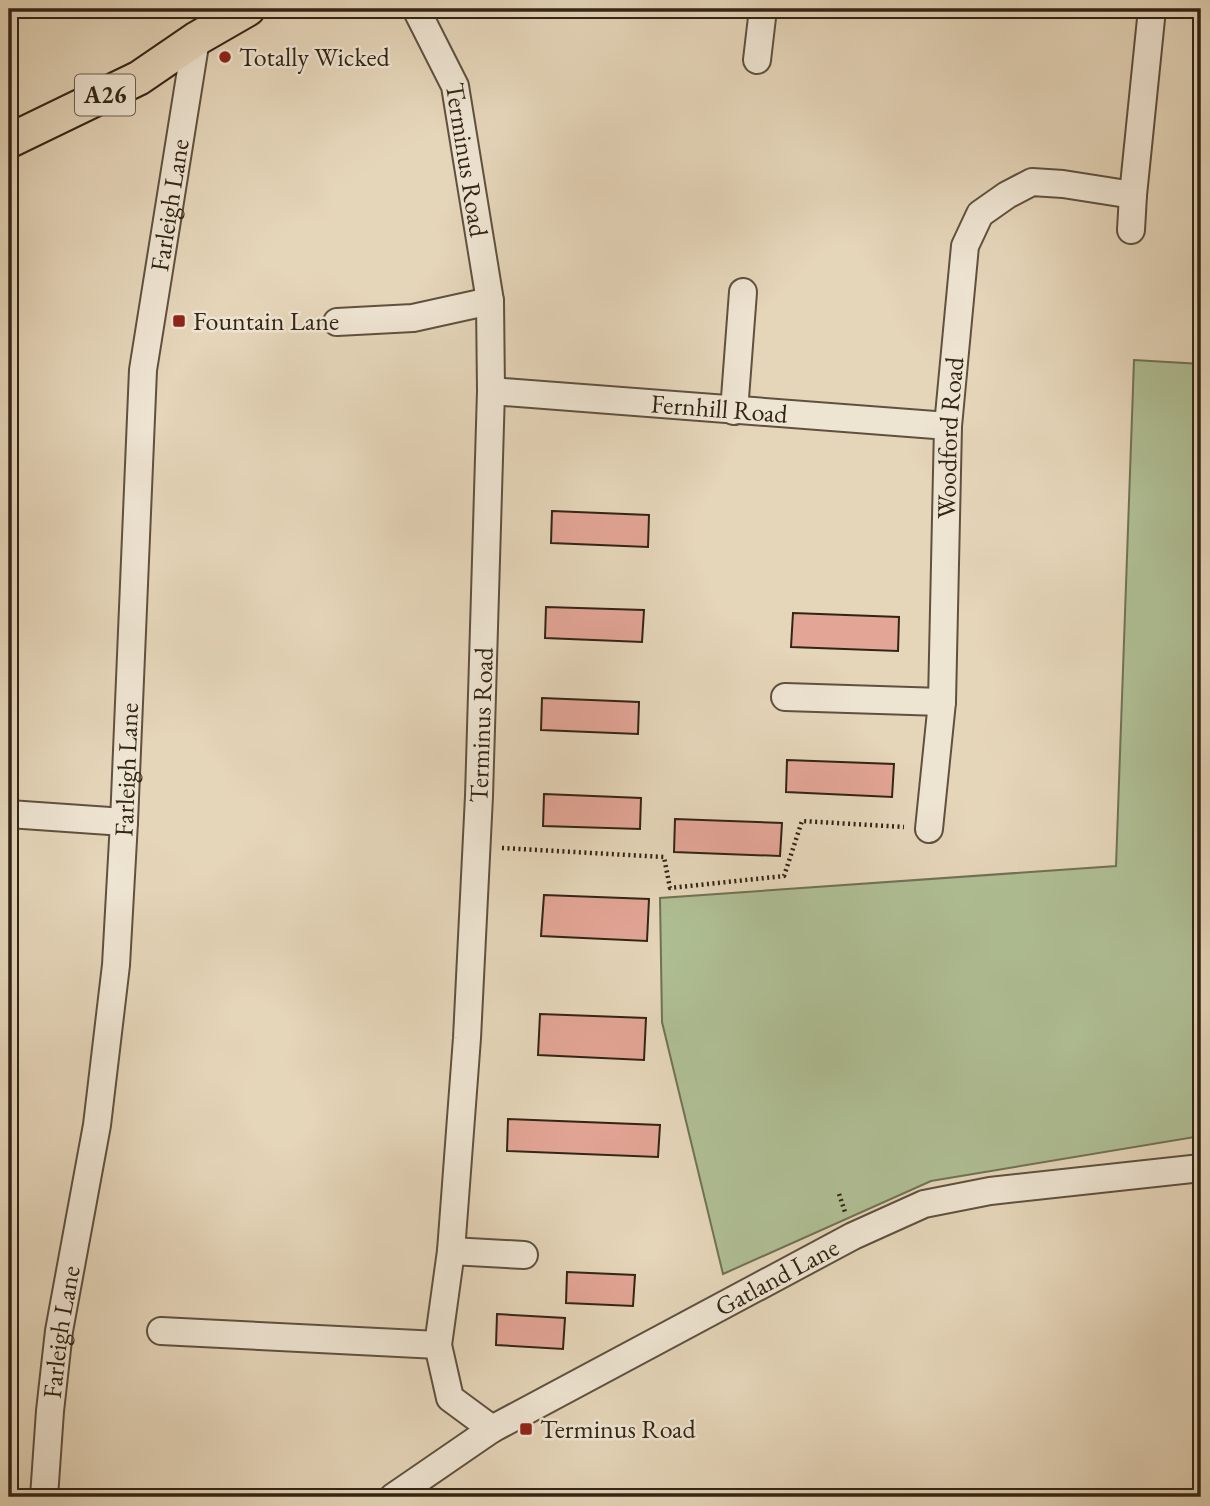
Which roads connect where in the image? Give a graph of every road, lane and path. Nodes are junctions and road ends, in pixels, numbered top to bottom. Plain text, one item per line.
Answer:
1 (248, 9) edge
2 (416, 9) edge
3 (763, 9) edge
4 (1152, 9) edge
5 (197, 24) edge
6 (757, 60) dead end
7 (9, 141) edge
8 (1133, 195) junction
9 (1131, 230) dead end
10 (743, 292) dead end
11 (490, 301) junction
12 (337, 322) dead end
13 (491, 391) junction
14 (734, 411) junction
15 (948, 426) junction
16 (785, 697) dead end
17 (942, 702) junction
18 (9, 814) edge
19 (124, 822) junction
20 (929, 829) joint
21 (477, 846) junction
22 (1201, 1167) edge
23 (451, 1251) junction
24 (524, 1255) dead end
25 (161, 1331) dead end
26 (438, 1345) junction
27 (492, 1429) junction
28 (44, 1497) edge
29 (393, 1497) edge

1 - 5 main road, A26
2 - 11 street, Terminus Road
3 - 6 street
4 - 8 street
5 - 7 main road, A26
5 - 19 street, Farleigh Lane
8 - 9 street
8 - 15 street, Woodford Road
10 - 14 street
11 - 12 street
11 - 13 street, Terminus Road
13 - 14 street, Fernhill Road
13 - 21 street, Terminus Road
14 - 15 street, Fernhill Road
15 - 17 street, Woodford Road
16 - 17 street
17 - 20 street, Woodford Road
18 - 19 street
19 - 28 street, Farleigh Lane
20 - 21 path
21 - 23 street, Terminus Road
22 - 27 street, Gatland Lane
23 - 24 street
23 - 26 street, Terminus Road
25 - 26 street
26 - 27 street, Terminus Road
27 - 29 street, Gatland Lane

